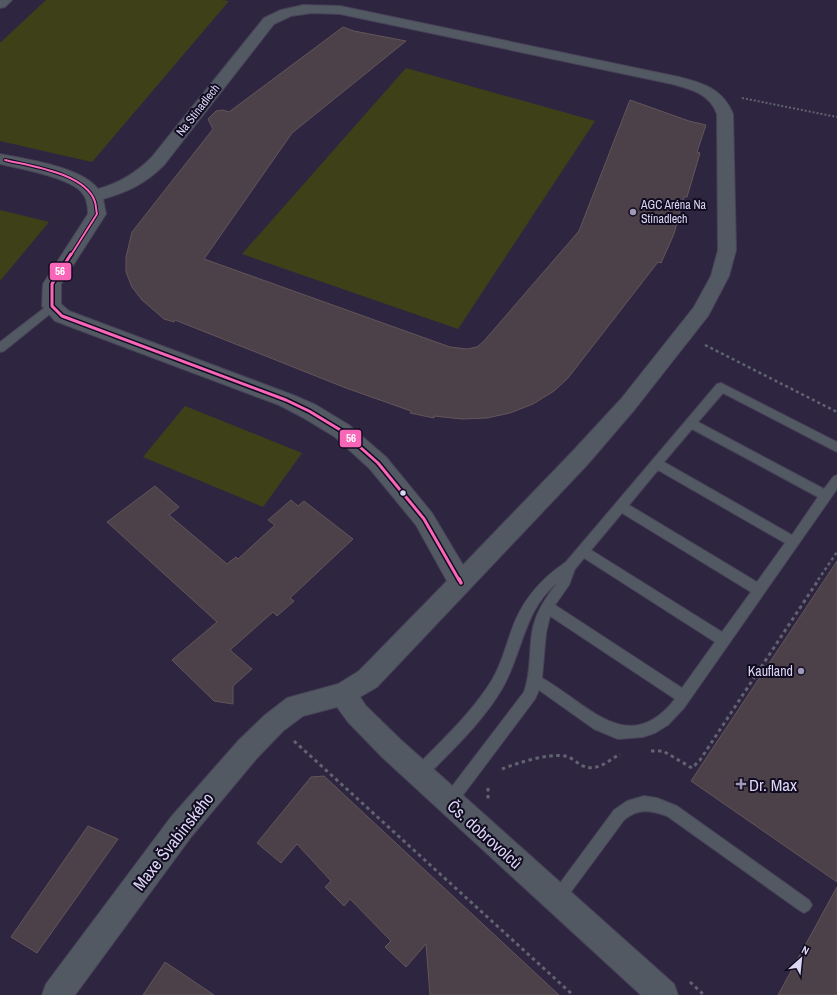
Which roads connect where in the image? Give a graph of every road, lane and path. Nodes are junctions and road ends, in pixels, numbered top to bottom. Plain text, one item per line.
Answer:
1 (5, 0) edge
2 (0, 4) edge
3 (714, 95) junction
4 (837, 117) edge
5 (0, 159) edge
6 (93, 196) junction
7 (52, 306) junction
8 (705, 345) dead end
9 (0, 348) edge
10 (837, 412) edge
11 (690, 423) junction
12 (837, 447) edge
13 (656, 463) junction
14 (837, 480) edge
15 (826, 496) junction
16 (620, 506) junction
17 (794, 542) junction
18 (583, 551) junction
19 (570, 566) junction
20 (461, 583) junction
21 (760, 590) junction
22 (547, 607) junction
23 (724, 640) junction
24 (535, 681) junction
25 (343, 694) junction
26 (684, 697) junction
27 (274, 723) junction
28 (419, 774) junction
29 (449, 802) junction
30 (557, 899) junction
31 (804, 905) dead end
32 (57, 995) edge
33 (573, 995) edge
34 (663, 995) edge

1 - 2 street
3 - 4 path
3 - 6 street, Na Stínadlech
3 - 20 street
5 - 6 street
6 - 7 street
7 - 9 lane
7 - 20 street
8 - 10 path
11 - 12 lane
11 - 13 lane
11 - 15 lane
13 - 16 lane
13 - 17 lane
14 - 15 lane
15 - 17 lane
16 - 18 lane
16 - 21 lane
17 - 21 lane
18 - 19 lane
18 - 23 lane
19 - 22 lane
19 - 28 lane
20 - 25 street
21 - 23 lane
22 - 24 lane
22 - 26 lane
23 - 26 lane
24 - 26 lane
24 - 29 lane
25 - 27 street, Maxe Švabinského
25 - 28 street, Čs. dobrovolců
27 - 32 street, Maxe Švabinského
27 - 33 path
28 - 29 street, Čs. dobrovolců
29 - 30 street, Čs. dobrovolců
30 - 31 lane
30 - 34 street, Čs. dobrovolců

